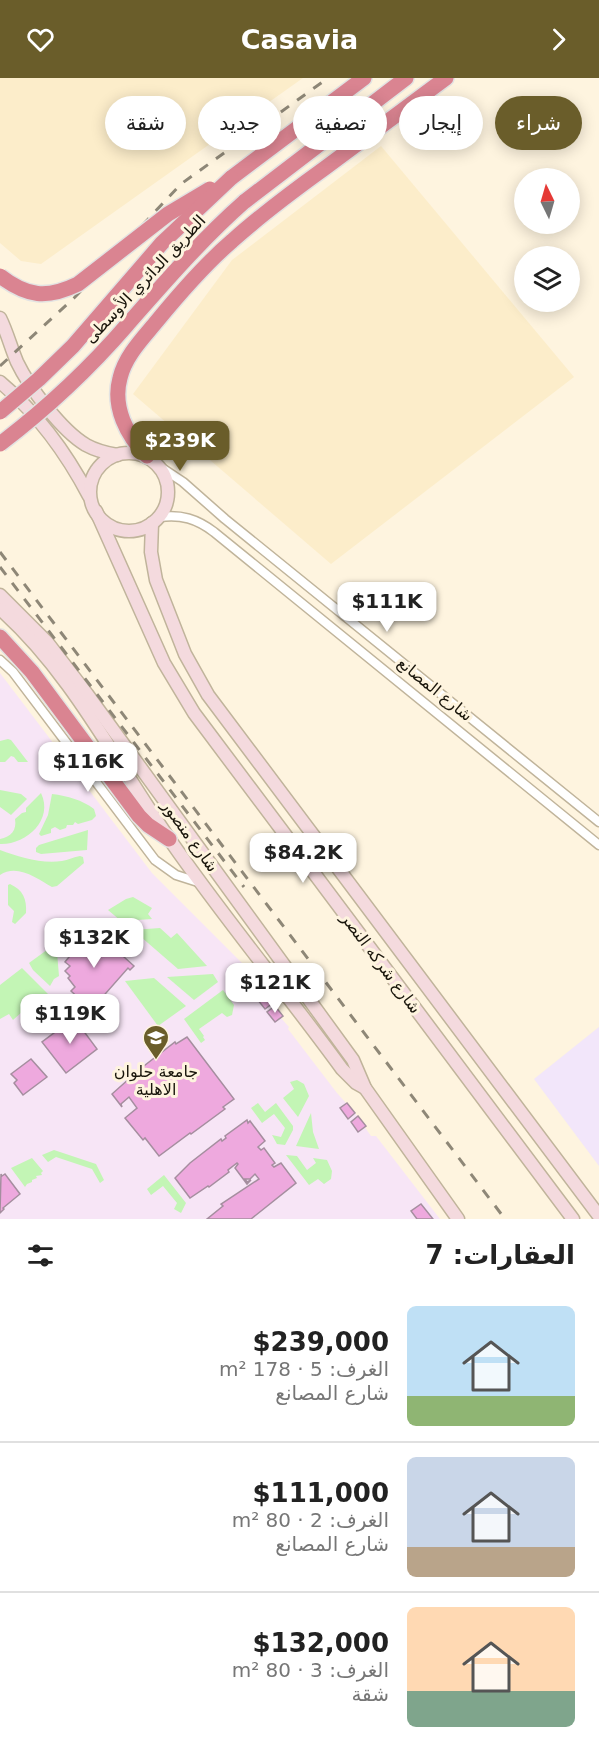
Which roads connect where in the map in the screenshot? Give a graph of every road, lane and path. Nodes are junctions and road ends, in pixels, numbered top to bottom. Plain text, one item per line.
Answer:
1 (364, 78) edge
2 (406, 78) edge
3 (446, 78) edge
4 (231, 178) junction
5 (0, 276) edge
6 (0, 318) edge
7 (3, 336) edge
8 (0, 382) edge
9 (0, 412) edge
10 (0, 444) edge
11 (117, 455) junction
12 (153, 461) junction
13 (90, 497) junction
14 (96, 511) junction
15 (156, 520) junction
16 (0, 595) edge
17 (0, 609) edge
18 (0, 637) edge
19 (0, 660) edge
20 (424, 681) junction
21 (414, 693) junction
22 (599, 822) edge
23 (169, 839) junction
24 (599, 845) edge
25 (201, 884) junction
26 (365, 1088) junction
27 (599, 1216) edge
28 (458, 1219) edge
29 (573, 1219) edge

1 - 4 highway, الطريق الدائري الأوسطى
2 - 10 highway, الطريق الدائري الأوسطى, bridge
3 - 12 highway
4 - 5 highway, bridge
4 - 9 highway, الطريق الدائري الأوسطى, bridge
6 - 7 street
7 - 11 street
8 - 13 street
11 - 12 street
11 - 13 street
12 - 15 street
12 - 20 street, شارع المصانع
13 - 14 street
14 - 15 street
14 - 29 street, شارع شركه النصر
15 - 21 street, شارع المصانع
15 - 27 street, شارع شركه النصر
16 - 26 street, شارع منصور
17 - 23 street, شارع منصور
18 - 23 highway
19 - 25 street
20 - 21 street
20 - 22 street, شارع المصانع
21 - 24 street, شارع المصانع
23 - 25 street, شارع منصور
25 - 26 street, شارع منصور
26 - 28 street, شارع منصور

